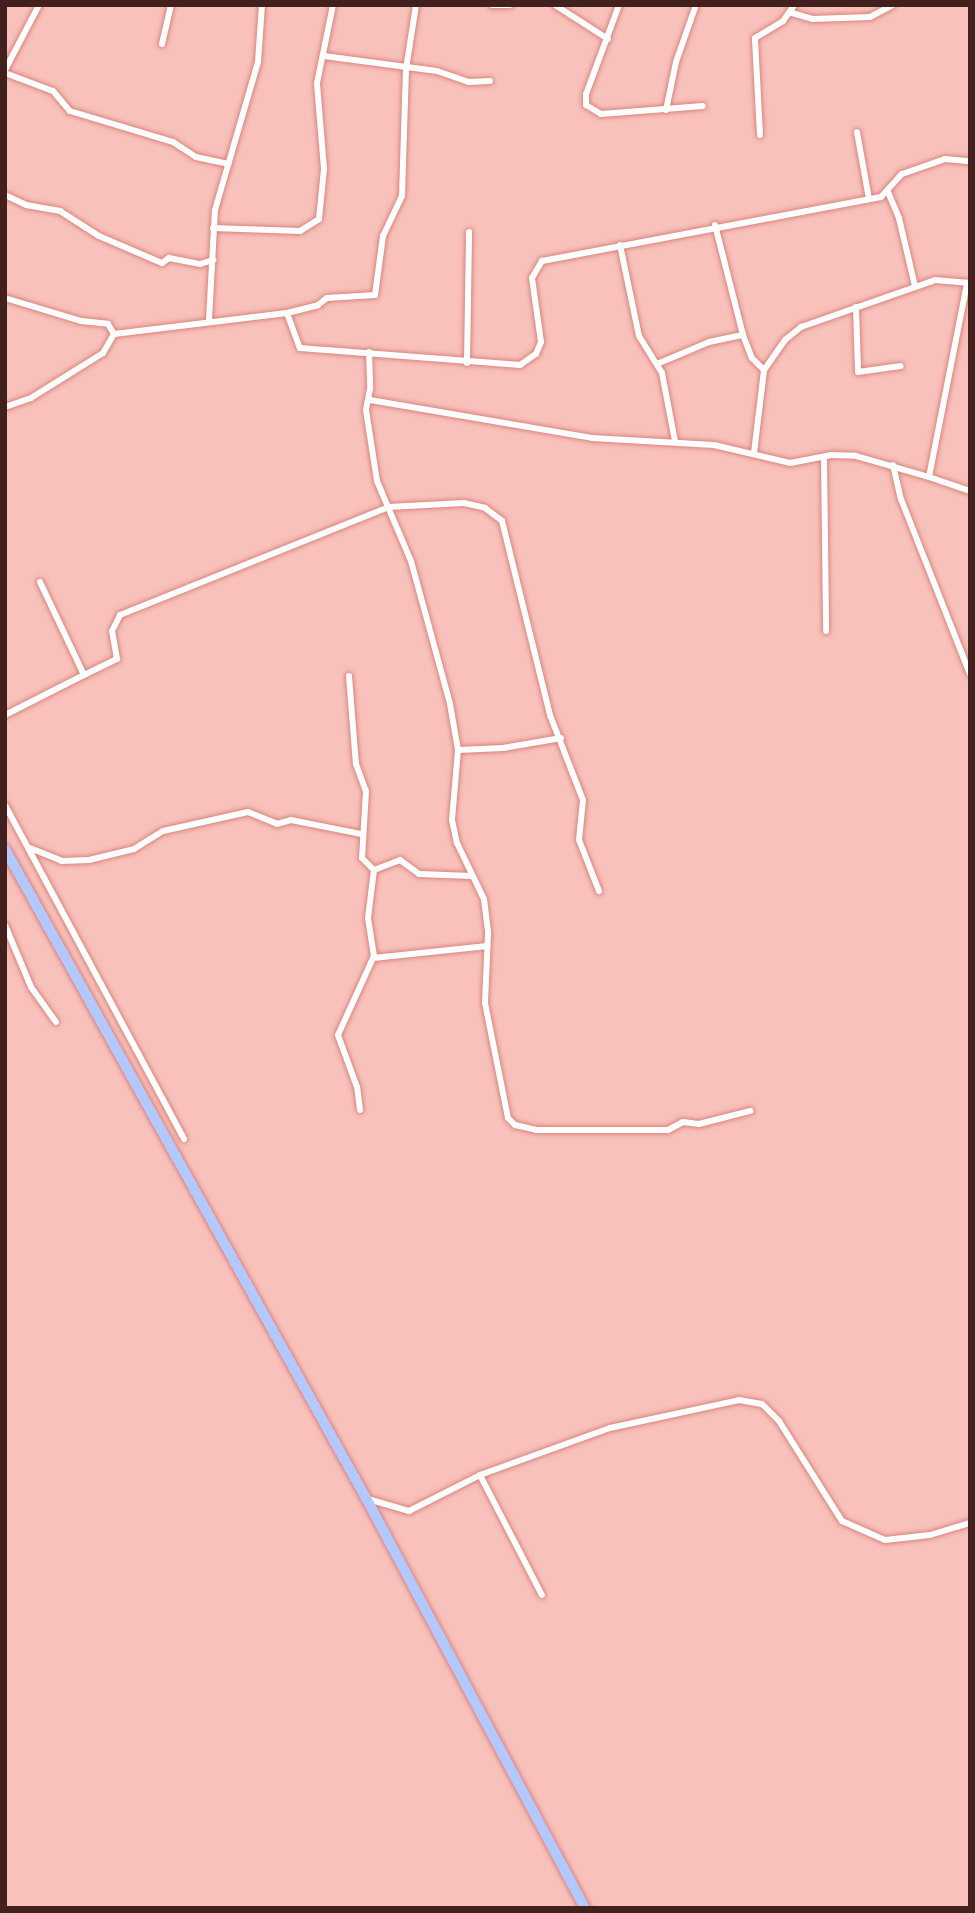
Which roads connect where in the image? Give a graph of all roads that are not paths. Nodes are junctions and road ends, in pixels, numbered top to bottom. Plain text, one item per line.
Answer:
1 (39, 5) edge
2 (171, 5) edge
3 (262, 5) edge
4 (333, 5) edge
5 (416, 5) edge
6 (492, 5) edge
7 (510, 5) edge
8 (555, 5) edge
9 (619, 5) edge
10 (696, 5) edge
11 (794, 5) edge
12 (893, 5) edge
13 (792, 13) junction
14 (608, 39) junction
15 (162, 44) dead end
16 (324, 56) junction
17 (406, 69) junction
18 (5, 71) edge
19 (490, 81) dead end
20 (703, 106) dead end
21 (666, 110) junction
22 (857, 132) dead end
23 (760, 135) dead end
24 (970, 161) edge
25 (228, 164) junction
26 (888, 192) junction
27 (5, 195) edge
28 (869, 199) junction
29 (715, 225) junction
30 (213, 228) junction
31 (470, 232) dead end
32 (621, 245) junction
33 (213, 260) junction
34 (969, 283) edge
35 (915, 286) junction
36 (5, 298) edge
37 (856, 307) junction
38 (286, 313) junction
39 (209, 320) junction
40 (114, 334) junction
41 (743, 335) junction
42 (369, 352) junction
43 (467, 363) junction
44 (657, 364) junction
45 (901, 366) dead end
46 (764, 370) junction
47 (370, 401) junction
48 (5, 407) edge
49 (674, 441) junction
50 (754, 453) junction
51 (824, 458) junction
52 (893, 465) junction
53 (929, 477) junction
54 (970, 491) edge
55 (388, 507) junction
56 (40, 582) dead end
57 (826, 631) dead end
58 (970, 674) edge
59 (84, 675) junction
60 (349, 676) dead end
61 (5, 715) edge
62 (561, 737) junction
63 (458, 750) junction
64 (5, 805) edge
65 (8, 816) edge
66 (360, 834) junction
67 (30, 848) junction
68 (5, 849) edge
69 (373, 870) junction
70 (472, 876) junction
71 (599, 891) dead end
72 (5, 925) edge
73 (487, 946) junction
74 (373, 958) junction
75 (56, 1022) dead end
76 (360, 1110) dead end
77 (750, 1111) dead end
78 (184, 1139) dead end
79 (480, 1475) junction
80 (366, 1498) junction
81 (970, 1523) edge
82 (542, 1595) dead end
83 (585, 1908) edge

1 - 18 street
2 - 15 street
3 - 25 street
4 - 16 street
5 - 17 street
6 - 7 street
8 - 14 street
9 - 14 street
10 - 21 street
11 - 13 street
12 - 13 street
13 - 23 street
14 - 21 street
16 - 17 street
16 - 30 street
17 - 19 street
17 - 38 street
18 - 25 street
20 - 21 street
22 - 28 street
24 - 26 street
25 - 30 street
26 - 28 street
26 - 35 street
27 - 33 street
28 - 29 street
29 - 32 street
29 - 41 street
30 - 33 street
31 - 43 street
32 - 43 street
32 - 44 street
33 - 39 street
34 - 35 street
34 - 53 street
35 - 37 street
36 - 40 street
37 - 45 street
37 - 46 street
38 - 39 street
38 - 42 street
39 - 40 street
40 - 48 street
41 - 44 street
41 - 46 street
42 - 43 street
42 - 47 street
44 - 49 street
46 - 50 street
47 - 49 street
47 - 55 street
49 - 50 street
50 - 51 street
51 - 52 street
51 - 57 street
52 - 53 street
52 - 58 street
53 - 54 street
55 - 59 street
55 - 62 street
55 - 63 street
56 - 59 street
59 - 61 street
60 - 66 street
62 - 63 street
62 - 71 street
63 - 70 street
64 - 65 street
65 - 67 street
66 - 67 street
66 - 69 street
67 - 78 street
68 - 80 main road
69 - 70 street
69 - 74 street
70 - 73 street
72 - 75 street
73 - 74 street
73 - 77 street
74 - 76 street
79 - 80 street
79 - 81 street
79 - 82 street
80 - 83 main road

